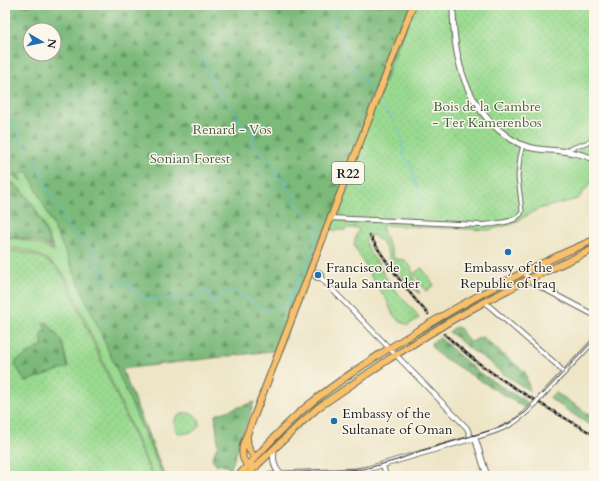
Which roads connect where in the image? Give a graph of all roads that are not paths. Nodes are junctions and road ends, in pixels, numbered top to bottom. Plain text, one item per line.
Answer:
1 (413, 5) edge
2 (453, 5) edge
3 (594, 140) edge
4 (523, 145) junction
5 (563, 152) junction
6 (594, 159) edge
7 (330, 218) junction
8 (514, 219) joint
9 (594, 240) edge
10 (594, 249) edge
11 (524, 272) junction
12 (321, 278) dead end
13 (529, 279) junction
14 (486, 301) junction
15 (594, 315) edge
16 (594, 342) edge
17 (389, 348) junction
18 (396, 355) junction
19 (564, 373) junction
20 (247, 437) junction
21 (473, 438) junction
22 (274, 449) junction
23 (255, 457) junction
24 (248, 465) junction
25 (383, 465) junction
26 (256, 467) junction
27 (280, 474) junction
28 (325, 474) edge
29 (239, 476) edge
30 (246, 476) edge
31 (258, 476) edge
32 (386, 476) edge
33 (487, 476) edge
34 (542, 476) edge
35 (548, 476) edge

1 - 7 main road, R22
2 - 4 street
3 - 5 street
4 - 5 street
4 - 8 street
5 - 6 street
7 - 8 street
7 - 20 main road, R22
9 - 11 main road
10 - 13 main road
11 - 13 street
11 - 17 main road
12 - 17 street
13 - 14 main road
13 - 15 street
14 - 18 main road
14 - 19 street
16 - 19 street
17 - 18 street
17 - 23 main road
18 - 21 street
18 - 22 main road
19 - 21 street, bridge
20 - 23 main road
20 - 24 main road, R22
21 - 25 street
21 - 33 street
22 - 26 main road
22 - 27 street
23 - 24 main road
23 - 26 main road
24 - 26 main road
24 - 29 main road
25 - 28 street
25 - 32 street
26 - 30 main road
27 - 28 street
27 - 31 street
34 - 35 street

